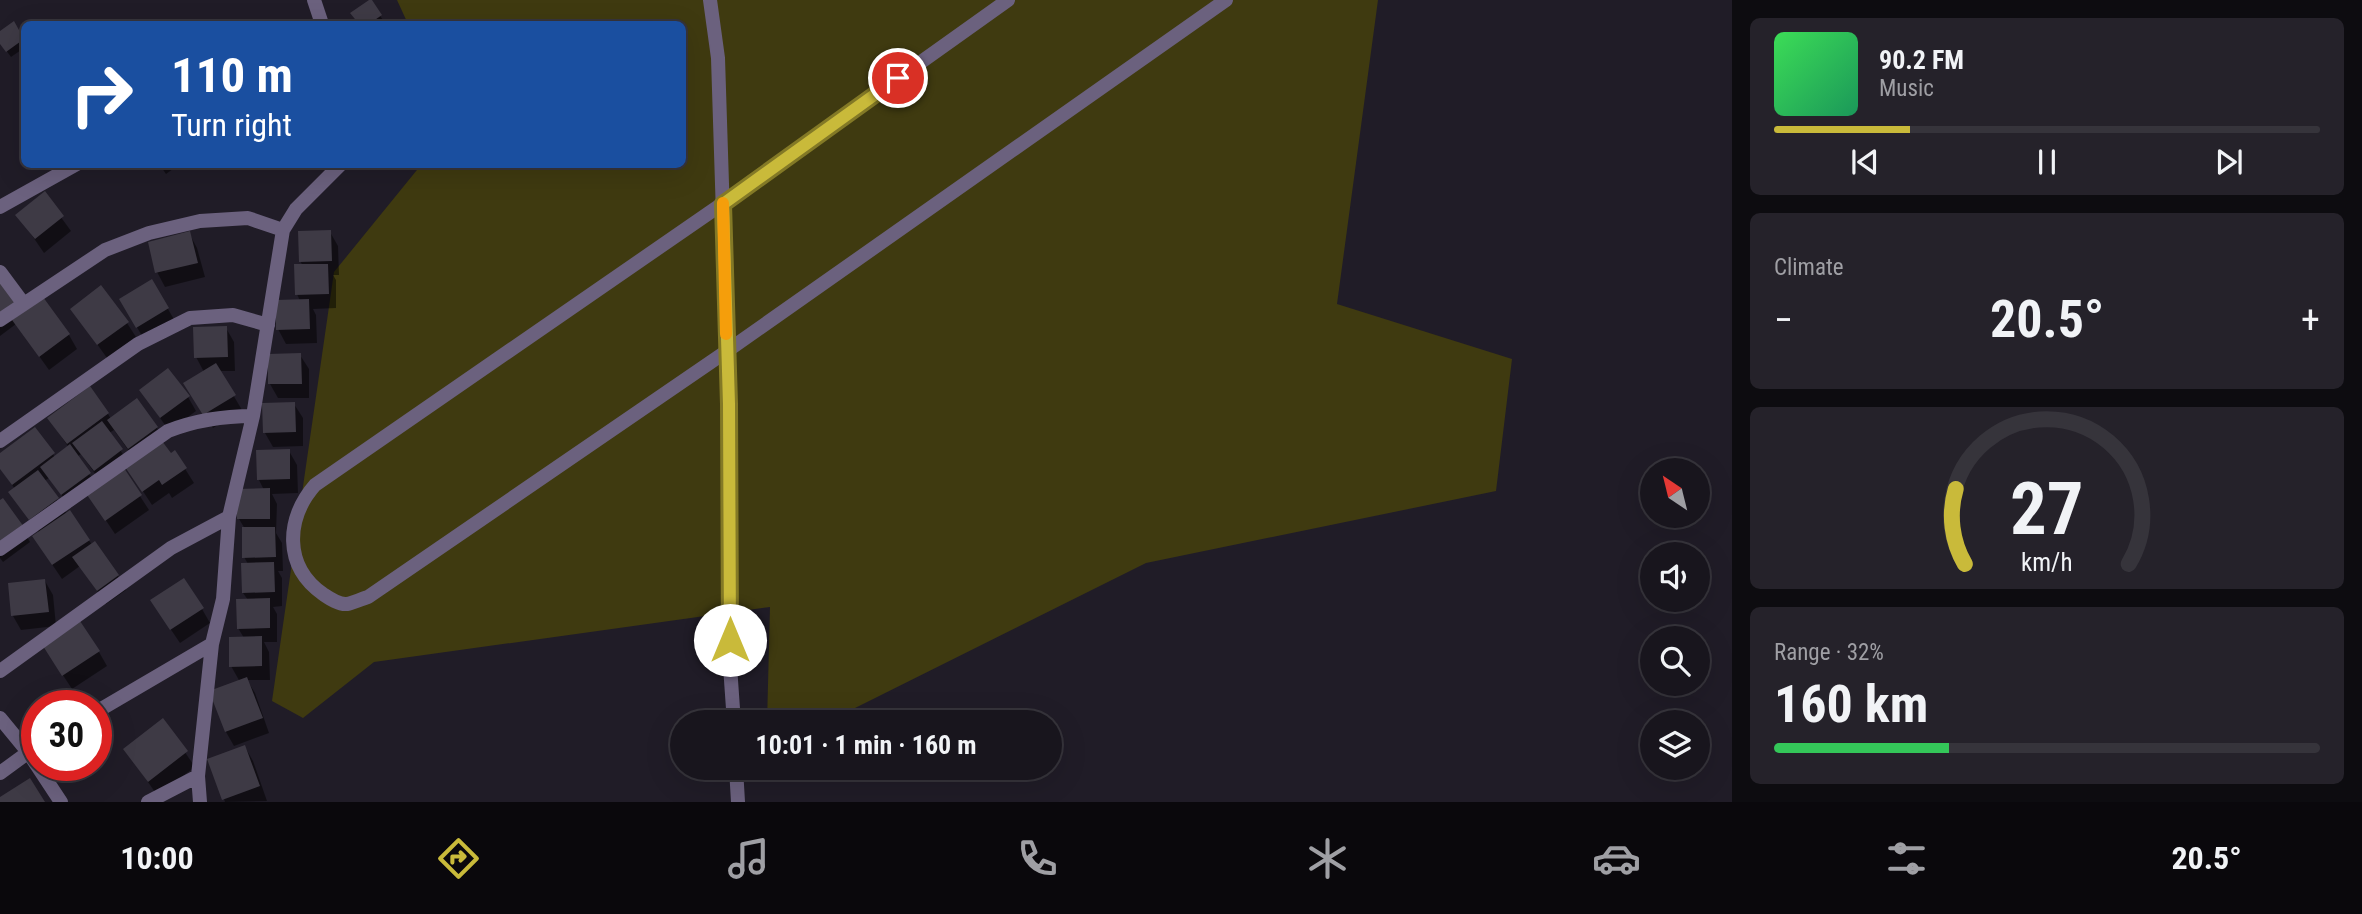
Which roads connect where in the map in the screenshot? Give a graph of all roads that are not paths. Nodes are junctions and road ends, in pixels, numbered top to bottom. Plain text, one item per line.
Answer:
1 (314, 0) edge
2 (710, 0) edge
3 (1008, 0) edge
4 (1226, 0) edge
5 (321, 21) edge
6 (70, 168) edge
7 (337, 168) edge
8 (723, 204) junction
9 (0, 206) edge
10 (283, 230) junction
11 (0, 272) edge
12 (23, 303) junction
13 (0, 320) edge
14 (268, 325) junction
15 (727, 351) junction
16 (253, 416) junction
17 (0, 441) edge
18 (229, 517) junction
19 (0, 549) edge
20 (212, 644) junction
21 (0, 671) edge
22 (112, 703) edge
23 (733, 710) edge
24 (0, 718) edge
25 (21, 738) edge
26 (21, 757) edge
27 (0, 773) edge
28 (198, 776) junction
29 (737, 780) edge
30 (50, 781) edge
31 (61, 802) edge
32 (148, 802) edge
33 (200, 802) edge
34 (738, 802) edge

1 - 5 street
2 - 8 street
3 - 8 street
4 - 15 street
6 - 9 street
7 - 10 street
8 - 15 street
8 - 15 street
10 - 12 street
10 - 14 street
11 - 12 street
12 - 13 street
14 - 16 street
14 - 17 street
15 - 23 street
16 - 18 street
16 - 19 street
18 - 20 street
18 - 21 street
20 - 22 street
20 - 28 street
24 - 25 street
26 - 27 street
28 - 32 street
28 - 33 street
29 - 34 street
30 - 31 street

